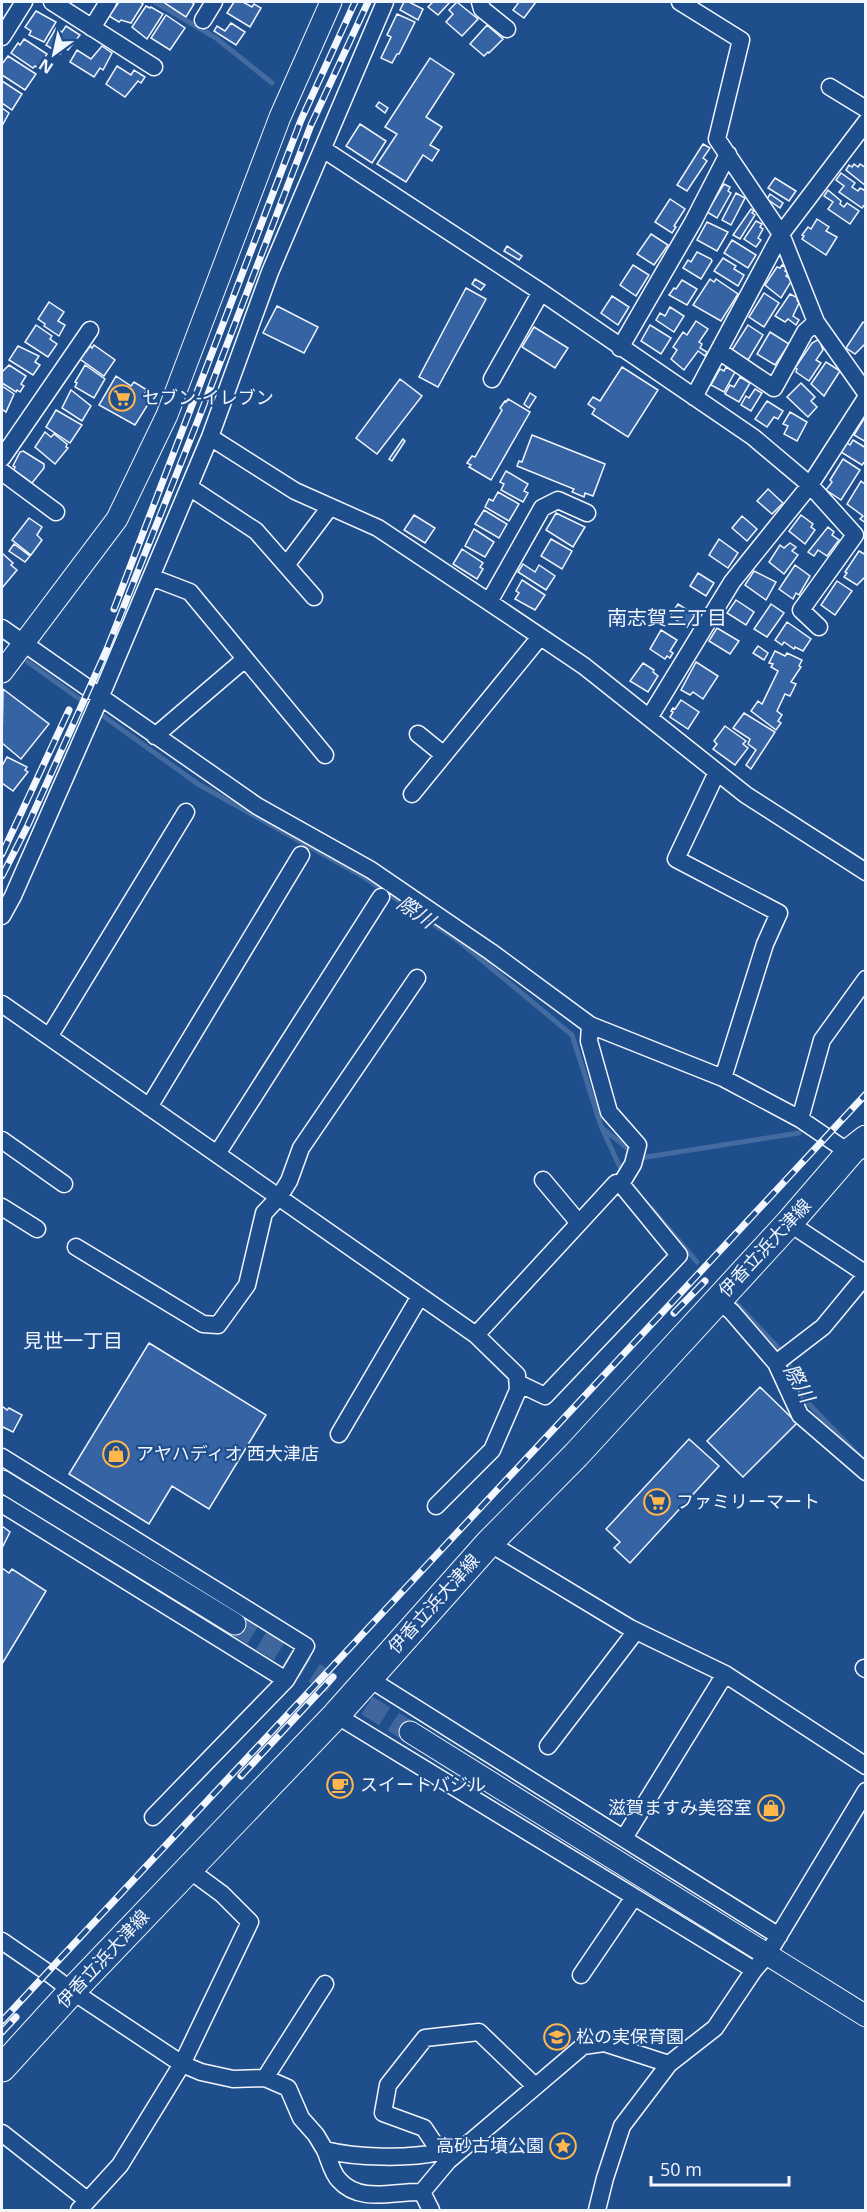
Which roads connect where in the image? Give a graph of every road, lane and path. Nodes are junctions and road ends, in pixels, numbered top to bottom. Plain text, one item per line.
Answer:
1 (24, 2) edge
2 (52, 2) edge
3 (108, 2) edge
4 (214, 2) edge
5 (331, 2) edge
6 (385, 2) edge
7 (480, 2) edge
8 (680, 2) edge
9 (203, 20) dead end
10 (92, 28) junction
11 (507, 29) dead end
12 (2, 37) edge
13 (154, 67) dead end
14 (830, 87) dead end
15 (866, 109) edge
16 (866, 122) edge
17 (323, 149) junction
18 (728, 154) junction
19 (781, 234) junction
20 (541, 292) junction
21 (816, 322) junction
22 (90, 330) dead end
23 (620, 348) junction
24 (719, 351) junction
25 (492, 379) dead end
26 (866, 393) edge
27 (694, 397) junction
28 (866, 398) edge
29 (210, 437) junction
30 (2, 458) edge
31 (2, 472) edge
32 (810, 486) junction
33 (189, 487) junction
34 (330, 507) junction
35 (56, 512) dead end
36 (587, 513) dead end
37 (287, 564) junction
38 (151, 577) junction
39 (314, 597) dead end
40 (489, 602) junction
41 (819, 627) dead end
42 (2, 628) edge
43 (540, 637) junction
44 (24, 643) junction
45 (245, 659) junction
46 (2, 672) edge
47 (97, 706) junction
48 (649, 718) junction
49 (418, 734) dead end
50 (155, 736) junction
51 (444, 754) junction
52 (325, 755) dead end
53 (717, 772) junction
54 (412, 794) dead end
55 (186, 813) dead end
56 (301, 855) dead end
57 (866, 873) edge
58 (381, 897) dead end
59 (2, 916) edge
60 (417, 978) dead end
61 (866, 979) edge
62 (2, 1004) edge
63 (590, 1025) junction
64 (49, 1037) junction
65 (723, 1078) junction
66 (149, 1107) junction
67 (800, 1119) junction
68 (2, 1140) edge
69 (859, 1145) edge
70 (217, 1154) junction
71 (543, 1180) dead end
72 (621, 1183) junction
73 (63, 1184) dead end
74 (279, 1197) junction
75 (2, 1207) edge
76 (579, 1223) junction
77 (789, 1223) junction
78 (37, 1229) dead end
79 (76, 1247) dead end
80 (866, 1274) edge
81 (420, 1296) junction
82 (717, 1299) junction
83 (476, 1335) junction
84 (777, 1363) junction
85 (518, 1383) junction
86 (339, 1434) dead end
87 (2, 1457) edge
88 (866, 1472) edge
89 (2, 1481) edge
90 (2, 1504) edge
91 (436, 1506) dead end
92 (489, 1543) junction
93 (235, 1624) tunnel mouth
94 (636, 1631) junction
95 (725, 1674) junction
96 (369, 1678) junction
97 (285, 1680) junction
98 (336, 1714) junction
99 (410, 1732) tunnel mouth
100 (548, 1746) dead end
101 (866, 1766) edge
102 (866, 1791) edge
103 (153, 1817) dead end
104 (624, 1838) junction
105 (188, 1869) junction
106 (634, 1897) junction
107 (779, 1936) junction
108 (2, 1941) edge
109 (760, 1963) junction
110 (581, 1975) dead end
111 (325, 1984) dead end
112 (72, 1991) junction
113 (866, 2016) edge
114 (182, 2064) junction
115 (669, 2064) junction
116 (2, 2068) edge
117 (265, 2078) junction
118 (535, 2086) junction
119 (2, 2133) edge
120 (325, 2150) junction
121 (444, 2156) junction
122 (422, 2192) junction
123 (83, 2205) edge
124 (431, 2211) edge
125 (597, 2211) edge

1 - 12 street
2 - 10 street
3 - 10 street
4 - 9 street
5 - 44 street
6 - 17 street
7 - 11 street
8 - 18 street
10 - 13 street
14 - 15 street
16 - 19 street
17 - 20 street
17 - 29 street
18 - 19 street
18 - 23 street
19 - 21 street
19 - 24 street
20 - 23 street
20 - 25 street
21 - 24 street
21 - 26 street
22 - 30 street
23 - 27 street
24 - 27 street
27 - 32 street
28 - 32 street
29 - 33 street
29 - 34 street
31 - 35 street
32 - 41 street
32 - 48 street
33 - 37 street
33 - 38 street
34 - 37 street
34 - 40 street
36 - 40 street
37 - 39 street
38 - 45 street
38 - 47 street
40 - 43 street
42 - 44 street
43 - 48 street
43 - 51 street
44 - 46 street
44 - 47 street
45 - 50 street
45 - 52 street
47 - 50 street
47 - 59 street
48 - 53 street
49 - 51 street
50 - 63 street
51 - 54 street
53 - 57 street
53 - 65 street
55 - 64 street
56 - 66 street
58 - 70 street
60 - 74 street
61 - 67 street
62 - 64 street
63 - 65 street
63 - 72 street
64 - 66 street
65 - 67 street
66 - 70 street
67 - 69 street
68 - 73 street
69 - 77 main road, 伊香立浜大津線
70 - 74 street
71 - 76 street
72 - 76 street
72 - 85 street
74 - 79 street
74 - 81 street
75 - 78 street
76 - 83 street
77 - 80 street
77 - 82 main road, 伊香立浜大津線
80 - 84 street
81 - 83 street
81 - 86 street
82 - 84 street
82 - 92 main road, 伊香立浜大津線
83 - 85 street
84 - 88 street
85 - 91 street
87 - 97 street
89 - 93 street
90 - 97 street
92 - 94 street
92 - 96 main road, 伊香立浜大津線
94 - 95 street
94 - 100 street
95 - 101 street
95 - 104 street
96 - 98 main road, 伊香立浜大津線
96 - 104 street
97 - 103 street
98 - 105 main road, 伊香立浜大津線
98 - 106 street
99 - 109 street
102 - 107 street
104 - 107 street
105 - 112 main road, 伊香立浜大津線
105 - 114 street
106 - 109 street
106 - 110 street
107 - 109 street
108 - 112 street
109 - 113 street
109 - 115 street
111 - 117 street
112 - 114 street
112 - 116 main road, 伊香立浜大津線
114 - 117 street
114 - 123 street
115 - 118 street
115 - 125 street
117 - 120 street
118 - 121 street
118 - 121 street
119 - 123 street
120 - 121 street
120 - 122 street
121 - 122 street
122 - 124 street

